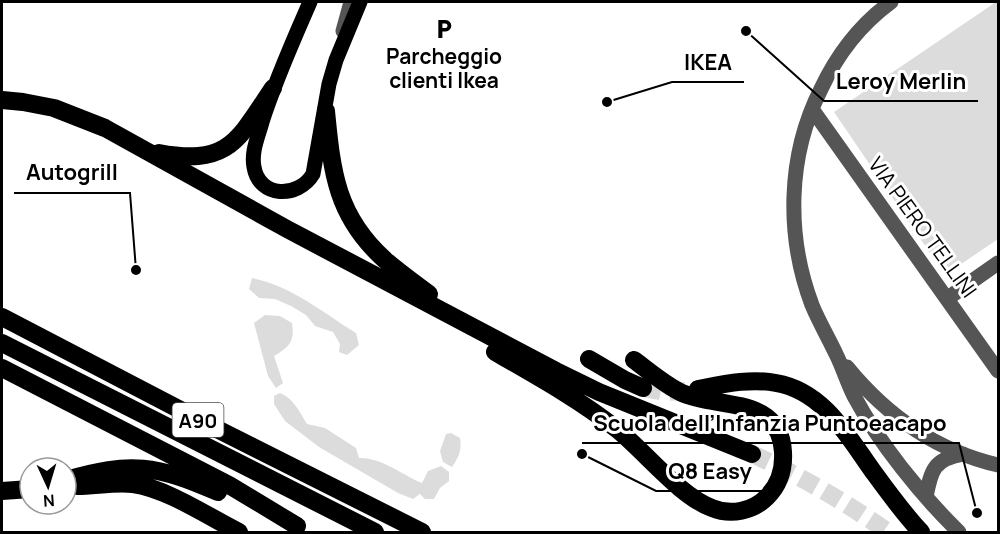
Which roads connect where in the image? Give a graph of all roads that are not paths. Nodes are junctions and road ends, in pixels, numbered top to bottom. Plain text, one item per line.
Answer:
1 (310, 2) edge
2 (351, 2) edge
3 (360, 2) edge
4 (891, 2) edge
5 (336, 60) junction
6 (273, 88) junction
7 (2, 100) edge
8 (812, 109) junction
9 (326, 111) junction
10 (145, 150) junction
11 (287, 229) junction
12 (999, 263) edge
13 (948, 298) junction
14 (2, 317) edge
15 (463, 321) junction
16 (2, 343) edge
17 (836, 353) junction
18 (589, 359) dead end
19 (634, 360) dead end
20 (2, 368) edge
21 (999, 371) edge
22 (643, 388) tunnel mouth
23 (698, 389) tunnel mouth
24 (752, 454) tunnel mouth
25 (963, 454) junction
26 (999, 465) edge
27 (78, 477) edge
28 (78, 486) edge
29 (18, 489) edge
30 (2, 490) edge
31 (926, 497) junction
32 (303, 529) edge
33 (239, 532) edge
34 (375, 532) edge
35 (422, 532) edge
36 (921, 532) edge
37 (958, 532) edge

1 - 6 main road
2 - 5 street
3 - 5 main road
4 - 8 street
5 - 9 main road
6 - 9 main road
6 - 10 highway
7 - 10 highway
8 - 13 street, VIA PIERO TELLINI
8 - 17 street
9 - 15 highway
10 - 11 highway
11 - 15 highway
11 - 19 highway
12 - 13 street
13 - 21 street, VIA PIERO TELLINI
14 - 35 highway, A90
15 - 24 highway
16 - 34 highway, A90
17 - 25 street
17 - 31 street
18 - 22 highway
20 - 32 highway
23 - 36 highway
25 - 26 street
25 - 31 street
27 - 32 highway
28 - 33 highway
29 - 30 highway
31 - 37 street

